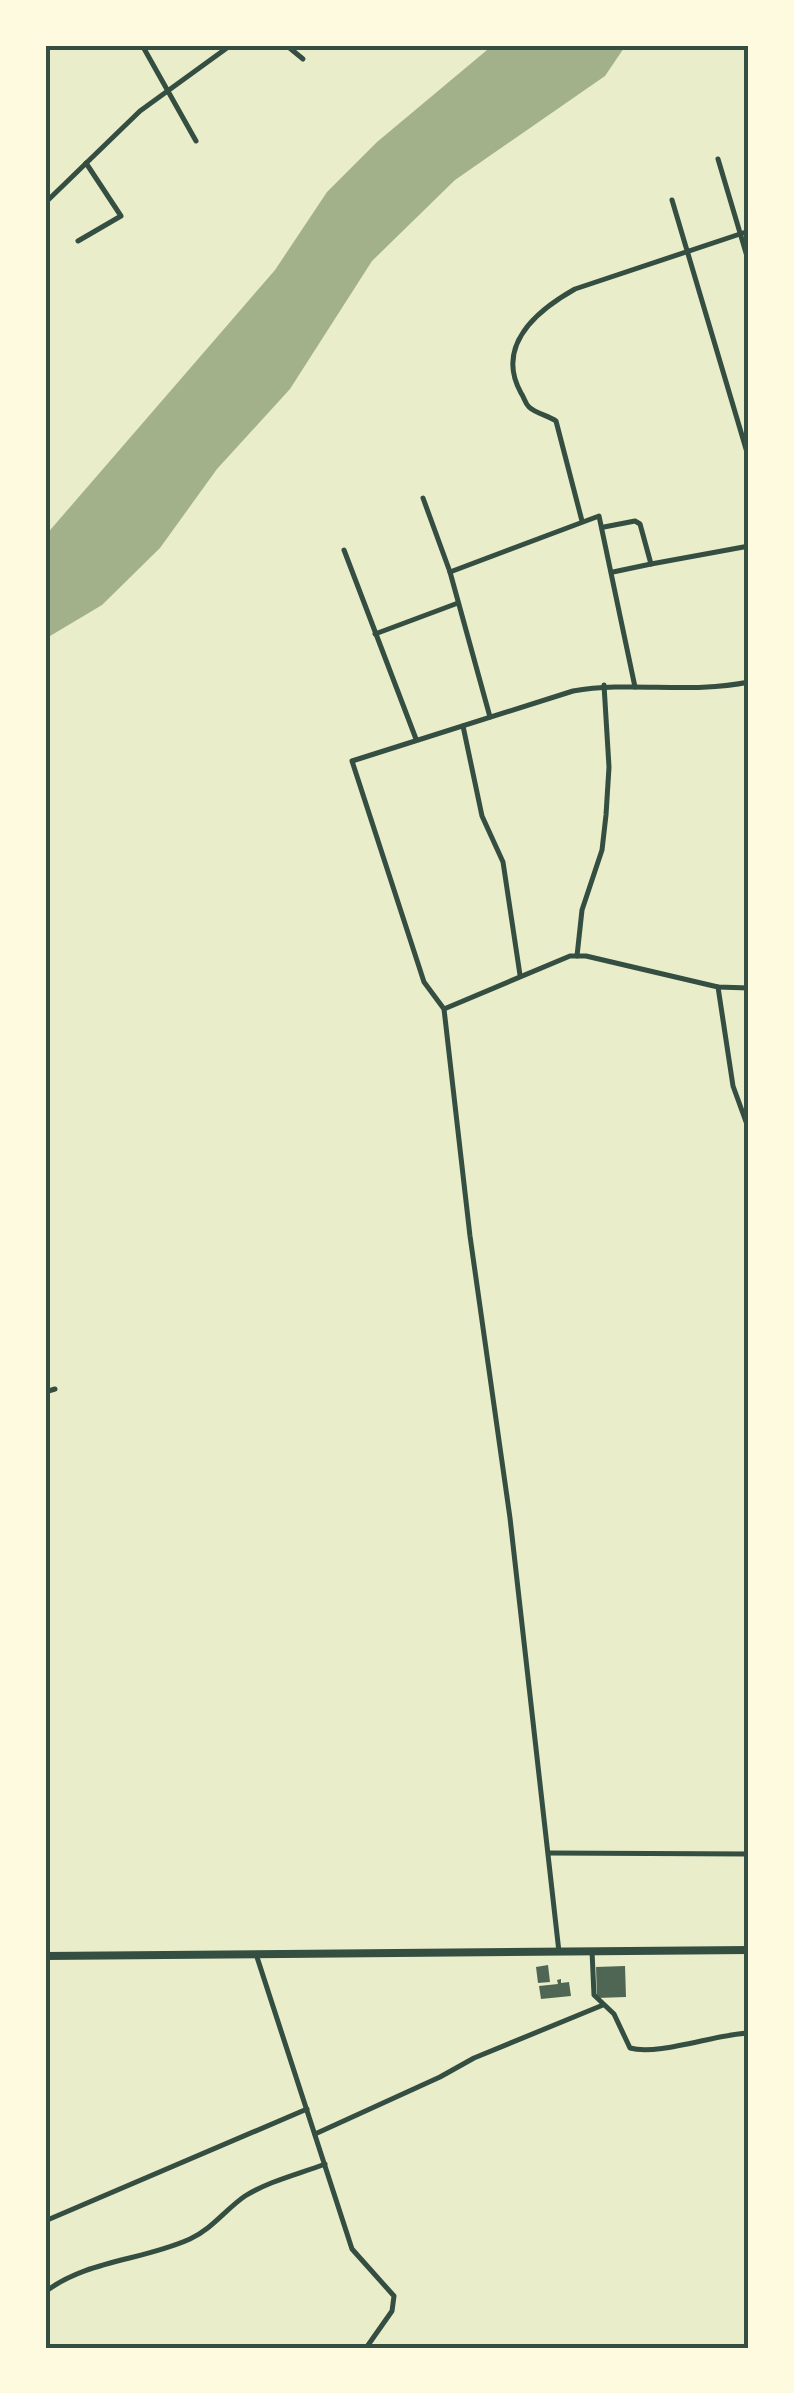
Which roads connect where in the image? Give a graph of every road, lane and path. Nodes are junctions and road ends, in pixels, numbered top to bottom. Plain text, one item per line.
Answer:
1 (142, 45) edge
2 (231, 45) edge
3 (286, 45) edge
4 (303, 59) dead end
5 (169, 90) junction
6 (196, 140) dead end
7 (718, 159) dead end
8 (86, 163) junction
9 (672, 200) dead end
10 (45, 203) edge
11 (749, 231) edge
12 (740, 234) junction
13 (78, 241) dead end
14 (686, 253) junction
15 (749, 262) edge
16 (746, 434) edge
17 (749, 458) edge
18 (423, 498) dead end
19 (582, 521) junction
20 (604, 527) junction
21 (749, 546) edge
22 (344, 550) dead end
23 (651, 564) junction
24 (450, 572) junction
25 (613, 572) junction
26 (458, 603) junction
27 (374, 634) junction
28 (749, 682) edge
29 (604, 685) junction
30 (635, 687) junction
31 (490, 717) junction
32 (462, 726) junction
33 (416, 740) junction
34 (577, 956) junction
35 (520, 976) junction
36 (718, 987) junction
37 (749, 988) edge
38 (444, 1009) junction
39 (749, 1130) edge
40 (55, 1389) dead end
41 (45, 1392) edge
42 (549, 1854) junction
43 (749, 1854) edge
44 (749, 1950) edge
45 (559, 1952) junction
46 (592, 1952) junction
47 (256, 1954) junction
48 (45, 1956) edge
49 (603, 2004) junction
50 (749, 2033) edge
51 (306, 2109) junction
52 (315, 2134) junction
53 (325, 2164) junction
54 (45, 2221) edge
55 (45, 2292) edge
56 (366, 2348) edge

1 - 5 street
2 - 5 street
3 - 4 street
5 - 6 street
5 - 8 street
7 - 12 street
8 - 10 street
8 - 13 street
9 - 14 street
11 - 12 street
12 - 14 street
12 - 15 street
14 - 16 street
14 - 19 street
16 - 17 street
18 - 24 street
19 - 20 street
19 - 24 street
20 - 23 street
20 - 25 street
21 - 23 street
22 - 27 street
23 - 25 street
24 - 26 street
25 - 30 street
26 - 27 street
26 - 31 street
27 - 33 street
28 - 30 street
29 - 30 street
29 - 31 street
29 - 34 street
31 - 32 street
32 - 33 street
32 - 35 street
33 - 38 street
34 - 35 street
34 - 36 street
35 - 38 street
36 - 37 street
36 - 39 street
38 - 42 street
40 - 41 street
42 - 43 street
42 - 45 street
44 - 46 main road
45 - 46 main road
45 - 47 main road
46 - 49 street
47 - 48 main road
47 - 51 street
49 - 50 street
49 - 52 street
51 - 52 street
51 - 54 street
52 - 53 street
53 - 55 street
53 - 56 street

